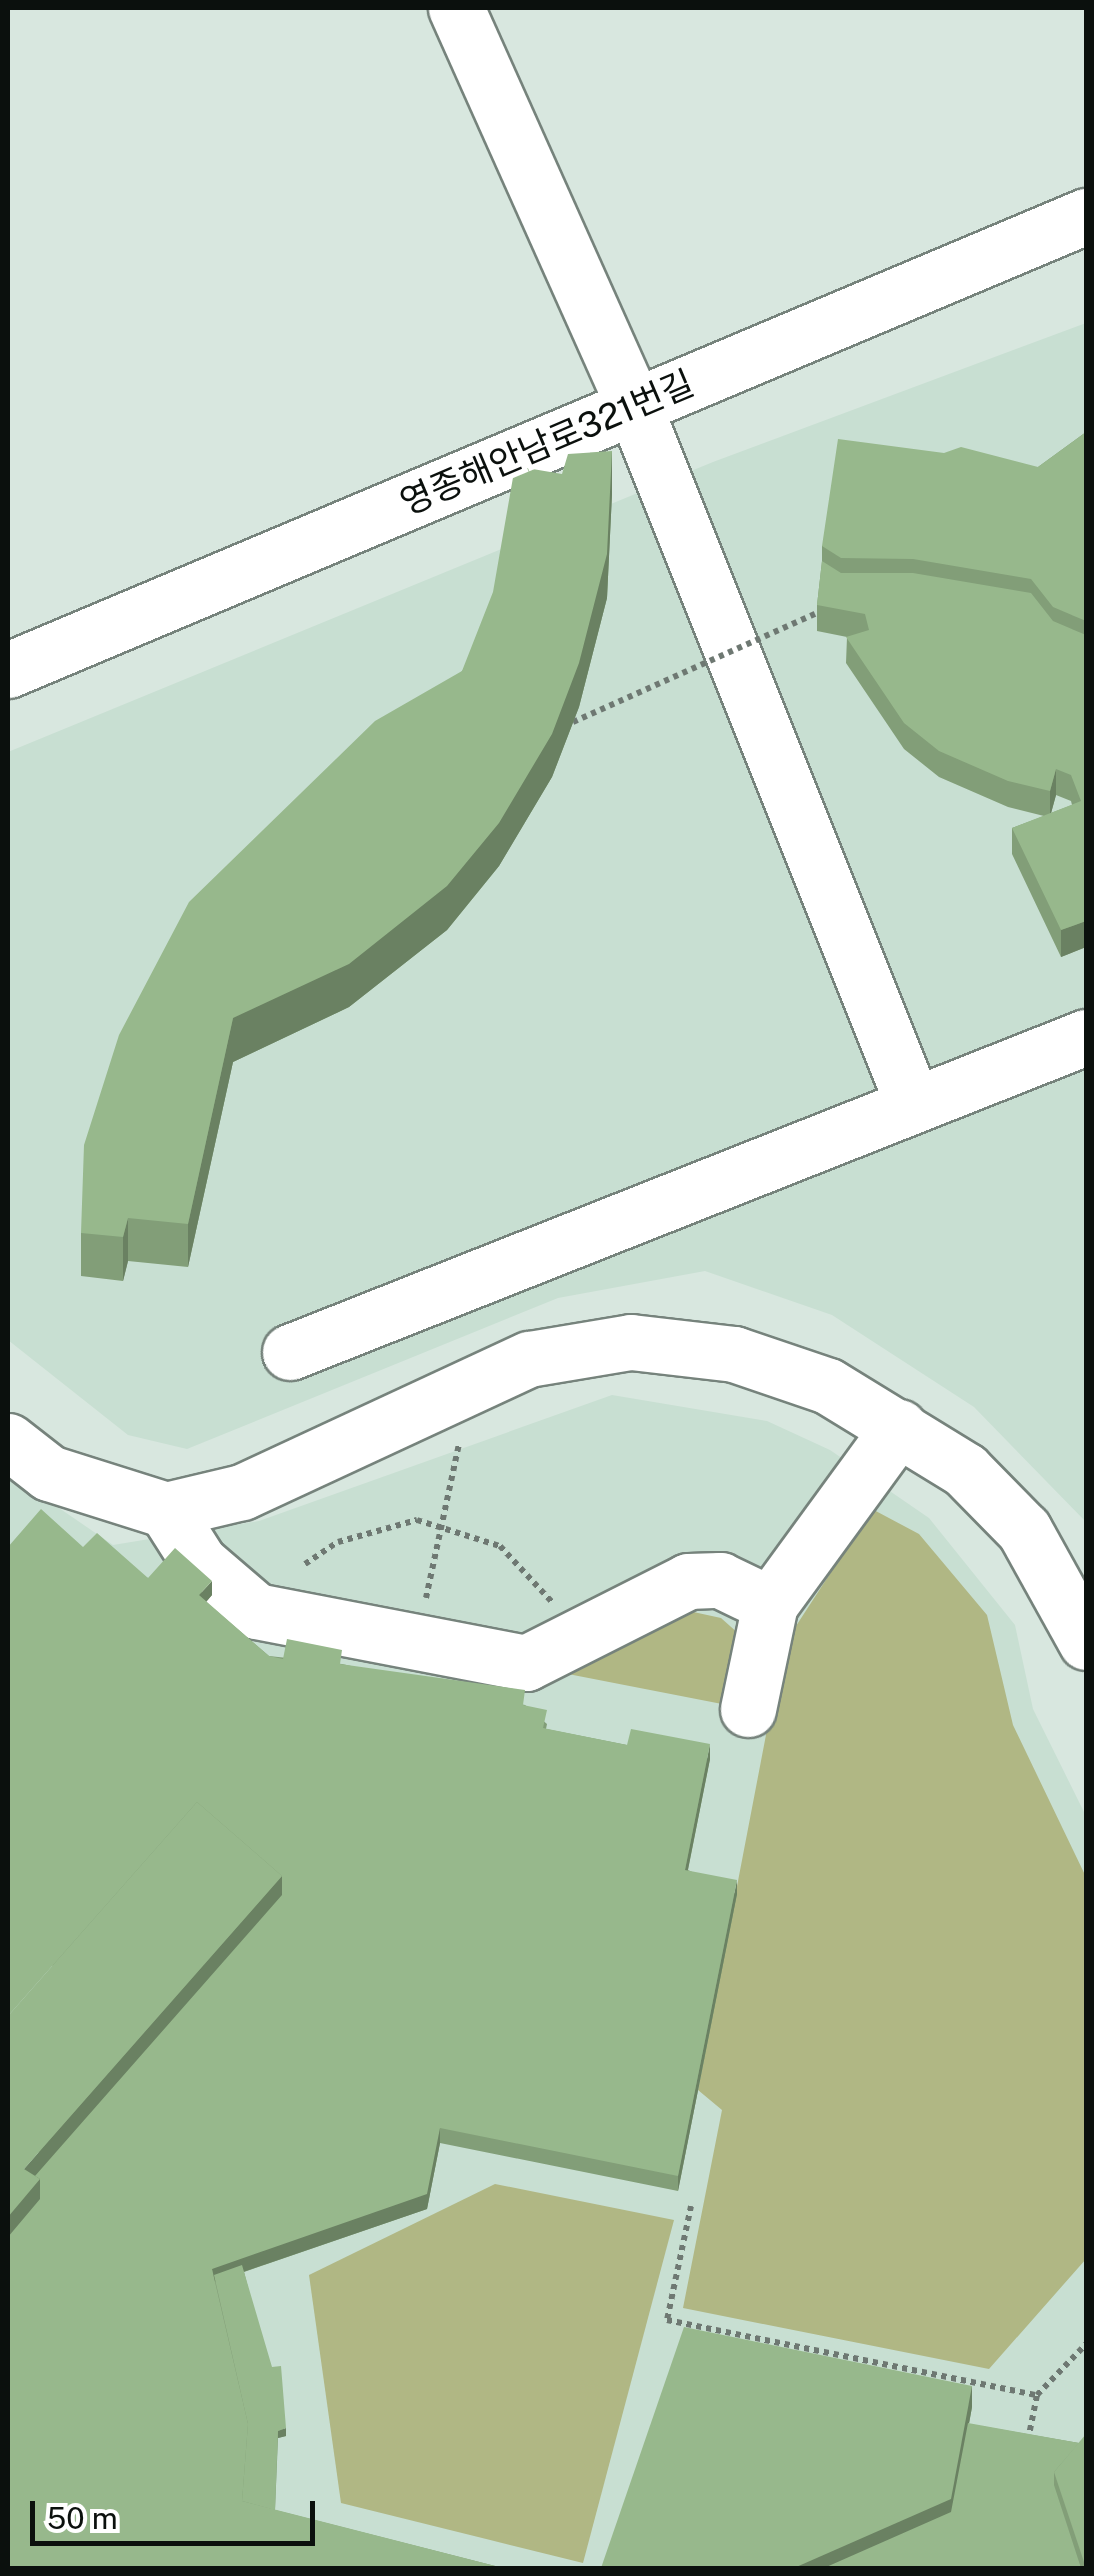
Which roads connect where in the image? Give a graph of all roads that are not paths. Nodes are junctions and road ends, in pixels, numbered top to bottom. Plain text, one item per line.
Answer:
1 (456, 8) edge
2 (1086, 216) edge
3 (634, 406) junction
4 (8, 670) edge
5 (1086, 1037) edge
6 (913, 1104) junction
7 (290, 1352) dead end
8 (899, 1427) junction
9 (8, 1441) edge
10 (166, 1510) junction
11 (770, 1604) junction
12 (1086, 1642) edge
13 (748, 1709) dead end

1 - 3 street
2 - 3 street, 영종해안남로321번길
3 - 4 street, 영종해안남로321번길
3 - 6 street
5 - 6 street
6 - 7 street
8 - 10 street
8 - 11 street
8 - 12 street
9 - 10 street
10 - 11 street
11 - 13 street

